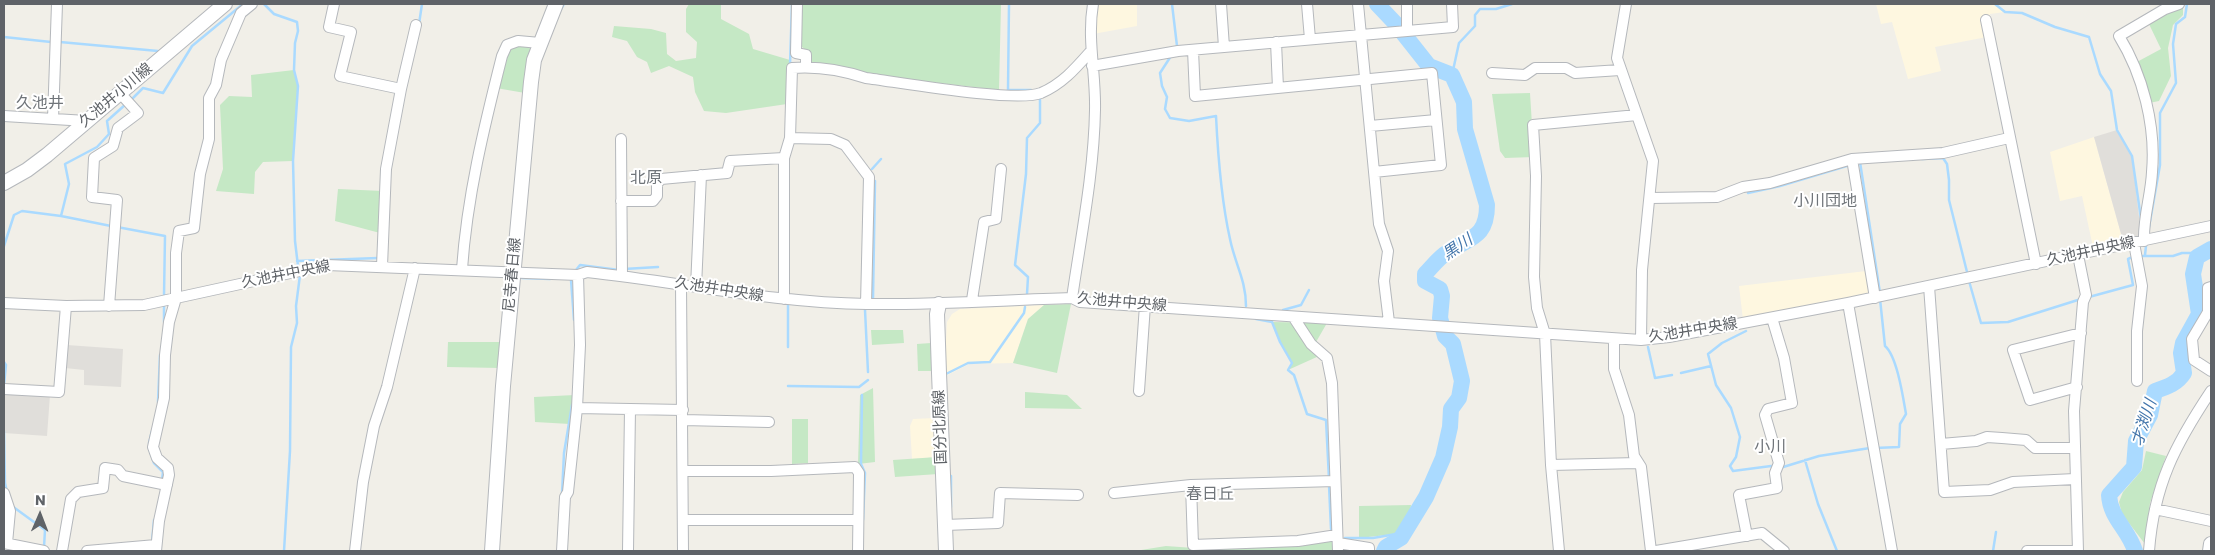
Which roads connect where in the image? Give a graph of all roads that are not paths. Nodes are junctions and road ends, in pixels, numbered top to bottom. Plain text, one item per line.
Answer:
1 (57, 4) edge
2 (225, 4) edge
3 (252, 4) edge
4 (334, 4) edge
5 (556, 4) edge
6 (797, 4) edge
7 (1093, 4) edge
8 (1221, 4) edge
9 (1307, 4) edge
10 (1358, 4) edge
11 (1407, 4) edge
12 (1452, 4) edge
13 (1626, 4) edge
14 (2179, 4) edge
15 (1986, 20) dead end
16 (416, 25) dead end
17 (1409, 29) junction
18 (1361, 36) junction
19 (1310, 39) junction
20 (1276, 42) junction
21 (540, 43) junction
22 (1224, 47) junction
23 (1192, 50) junction
24 (1090, 52) junction
25 (806, 66) junction
26 (1092, 66) junction
27 (1620, 70) junction
28 (1492, 73) dead end
29 (1365, 80) junction
30 (400, 88) junction
31 (1278, 88) junction
32 (126, 100) junction
33 (1637, 115) junction
34 (4, 116) edge
35 (53, 119) junction
36 (1436, 120) junction
37 (87, 121) junction
38 (1370, 126) junction
39 (790, 138) junction
40 (2009, 138) junction
41 (621, 139) dead end
42 (784, 158) junction
43 (1852, 163) junction
44 (1001, 169) dead end
45 (1374, 172) junction
46 (701, 176) junction
47 (4, 183) edge
48 (1650, 198) junction
49 (621, 201) junction
50 (2211, 226) edge
51 (2138, 249) junction
52 (2078, 255) junction
53 (2036, 264) junction
54 (382, 266) junction
55 (414, 268) junction
56 (462, 269) junction
57 (622, 271) junction
58 (513, 272) junction
59 (578, 275) junction
60 (681, 284) junction
61 (1929, 286) junction
62 (696, 287) junction
63 (2211, 287) edge
64 (1878, 297) junction
65 (176, 298) junction
66 (784, 298) junction
67 (1072, 298) junction
68 (972, 300) junction
69 (4, 303) edge
70 (866, 304) junction
71 (939, 304) junction
72 (1848, 304) junction
73 (1145, 305) junction
74 (66, 306) junction
75 (110, 306) junction
76 (1294, 318) junction
77 (1772, 318) junction
78 (1390, 322) junction
79 (2080, 333) junction
80 (1545, 334) junction
81 (1614, 339) junction
82 (1641, 340) junction
83 (2211, 371) edge
84 (2137, 382) dead end
85 (2077, 387) junction
86 (6, 389) edge
87 (1139, 391) dead end
88 (2211, 392) edge
89 (577, 408) junction
90 (630, 409) junction
91 (683, 415) junction
92 (770, 422) dead end
93 (1941, 444) junction
94 (2075, 448) junction
95 (1638, 463) junction
96 (1551, 465) junction
97 (683, 471) junction
98 (2075, 479) junction
99 (1335, 481) junction
100 (163, 484) junction
101 (1191, 485) junction
102 (4, 493) edge
103 (1114, 494) dead end
104 (1078, 495) dead end
105 (2155, 509) junction
106 (683, 520) junction
107 (858, 520) junction
108 (2211, 521) edge
109 (945, 525) junction
110 (1747, 536) junction
111 (6, 543) edge
112 (1338, 543) edge
113 (2211, 544) edge
114 (1270, 546) edge
115 (153, 548) edge
116 (42, 551) edge
117 (62, 551) edge
118 (87, 551) edge
119 (355, 551) edge
120 (492, 551) edge
121 (562, 551) edge
122 (628, 551) edge
123 (683, 551) edge
124 (858, 551) edge
125 (946, 551) edge
126 (1369, 551) edge
127 (1559, 551) edge
128 (1651, 551) edge
129 (1656, 551) edge
130 (1784, 551) edge
131 (1892, 551) edge
132 (2027, 551) edge
133 (2039, 551) edge
134 (2149, 551) edge
135 (2210, 551) edge

1 - 35 street
2 - 32 street, 久池井小川線
3 - 65 street
4 - 30 street
5 - 21 street, 尼寺春日線
6 - 25 street
7 - 24 street
8 - 22 street
9 - 19 street
10 - 18 street
11 - 17 street
12 - 17 street
13 - 27 street
14 - 51 street
15 - 40 street
16 - 30 street
17 - 18 street
18 - 19 street
18 - 29 street
19 - 20 street
20 - 22 street
20 - 31 street
21 - 56 street
21 - 58 street, 尼寺春日線
22 - 23 street
23 - 26 street
23 - 31 street
24 - 25 street
24 - 26 street
25 - 39 street
26 - 67 street
27 - 28 street
27 - 33 street
29 - 31 street
29 - 36 street
29 - 38 street
30 - 54 street
32 - 37 street, 久池井小川線
32 - 75 street
33 - 48 street
33 - 80 street
34 - 35 street
35 - 37 street
36 - 38 street
36 - 45 street
37 - 47 street, 久池井小川線
38 - 45 street
39 - 42 street
39 - 70 street
40 - 43 street
40 - 53 street
41 - 49 street
42 - 46 street
42 - 66 street
43 - 48 street
43 - 64 street
44 - 68 street
45 - 78 street
46 - 49 street
46 - 62 street
48 - 82 street
49 - 57 street
50 - 51 street, 久池井中央線
51 - 52 street, 久池井中央線
51 - 84 street
52 - 53 street, 久池井中央線
52 - 79 street
53 - 61 street, 久池井中央線
54 - 55 street, 久池井中央線
54 - 65 street, 久池井中央線
55 - 56 street, 久池井中央線
55 - 119 street
56 - 58 street, 久池井中央線
57 - 59 street, 久池井中央線
57 - 60 street, 久池井中央線
58 - 59 street, 久池井中央線
58 - 120 street, 尼寺春日線
59 - 89 street
60 - 62 street, 久池井中央線
60 - 91 street
61 - 64 street, 久池井中央線
61 - 93 street
62 - 66 street, 久池井中央線
63 - 83 street
64 - 72 street, 久池井中央線
65 - 75 street, 久池井中央線
65 - 100 street
66 - 70 street, 久池井中央線
67 - 68 street, 久池井中央線
67 - 73 street, 久池井中央線
68 - 71 street, 久池井中央線
69 - 74 street, 久池井中央線
70 - 71 street, 久池井中央線
71 - 109 street, 国分北原線
72 - 77 street, 久池井中央線
72 - 131 street
73 - 76 street, 久池井中央線
73 - 87 street
74 - 75 street, 久池井中央線
74 - 86 street
76 - 78 street, 久池井中央線
76 - 99 street
77 - 82 street, 久池井中央線
77 - 110 street
78 - 80 street, 久池井中央線
79 - 85 street
79 - 85 street
80 - 81 street, 久池井中央線
80 - 96 street
81 - 82 street, 久池井中央線
81 - 95 street
85 - 94 street
88 - 105 street
89 - 90 street
89 - 121 street
90 - 91 street
90 - 122 street
91 - 92 street
91 - 97 street
93 - 94 street
93 - 98 street
94 - 98 street
95 - 96 street
95 - 128 street
96 - 127 street
97 - 106 street
97 - 107 street
98 - 133 street
99 - 101 street
99 - 112 street
100 - 115 street
100 - 117 street
101 - 103 street
101 - 114 street
102 - 111 street
104 - 109 street
105 - 108 street
105 - 134 street
106 - 107 street
106 - 123 street
107 - 124 street
109 - 125 street, 国分北原線
110 - 129 street
110 - 130 street
111 - 116 street
112 - 114 street
112 - 126 street
113 - 135 street
115 - 118 street
132 - 133 street

